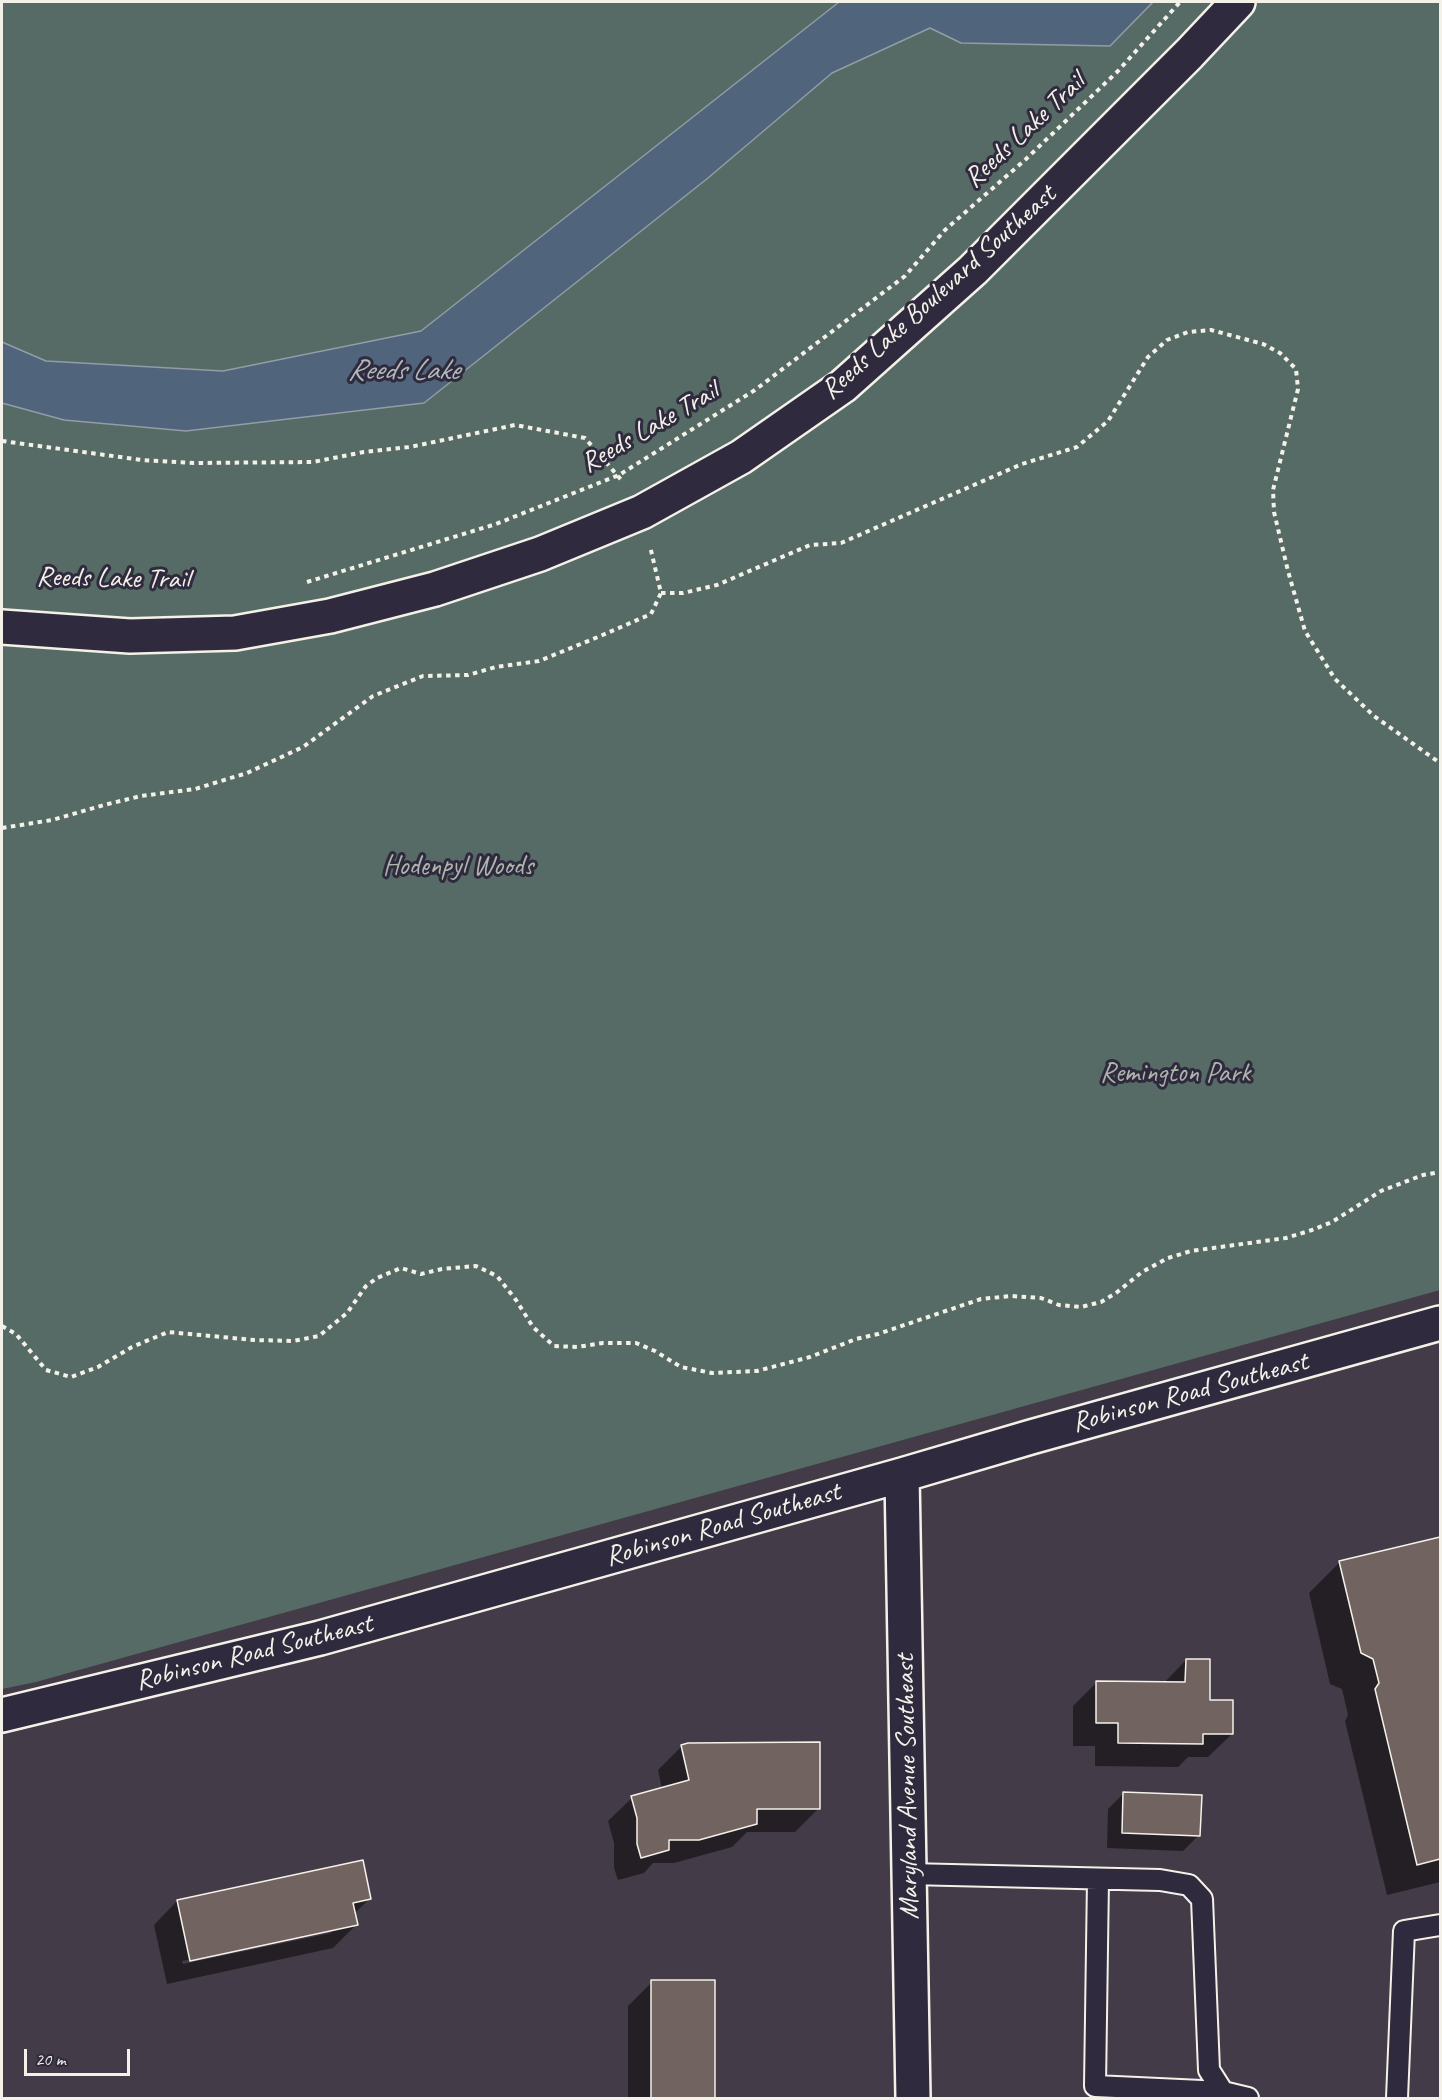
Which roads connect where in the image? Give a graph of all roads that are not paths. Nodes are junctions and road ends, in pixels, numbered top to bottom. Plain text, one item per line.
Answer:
1 (1238, 2) edge
2 (2, 627) edge
3 (1440, 1323) edge
4 (902, 1475) junction
5 (2, 1714) edge
6 (909, 1874) junction
7 (1098, 1879) junction
8 (1440, 1925) edge
9 (1223, 2092) junction
10 (913, 2098) edge
11 (1248, 2098) edge
12 (1396, 2098) edge

1 - 2 street, Reeds Lake Boulevard Southeast
3 - 4 street, Robinson Road Southeast
4 - 5 street, Robinson Road Southeast
4 - 6 street, Maryland Avenue Southeast
6 - 7 lane
6 - 10 street, Maryland Avenue Southeast
7 - 9 lane
7 - 9 lane
8 - 12 lane
9 - 11 lane

